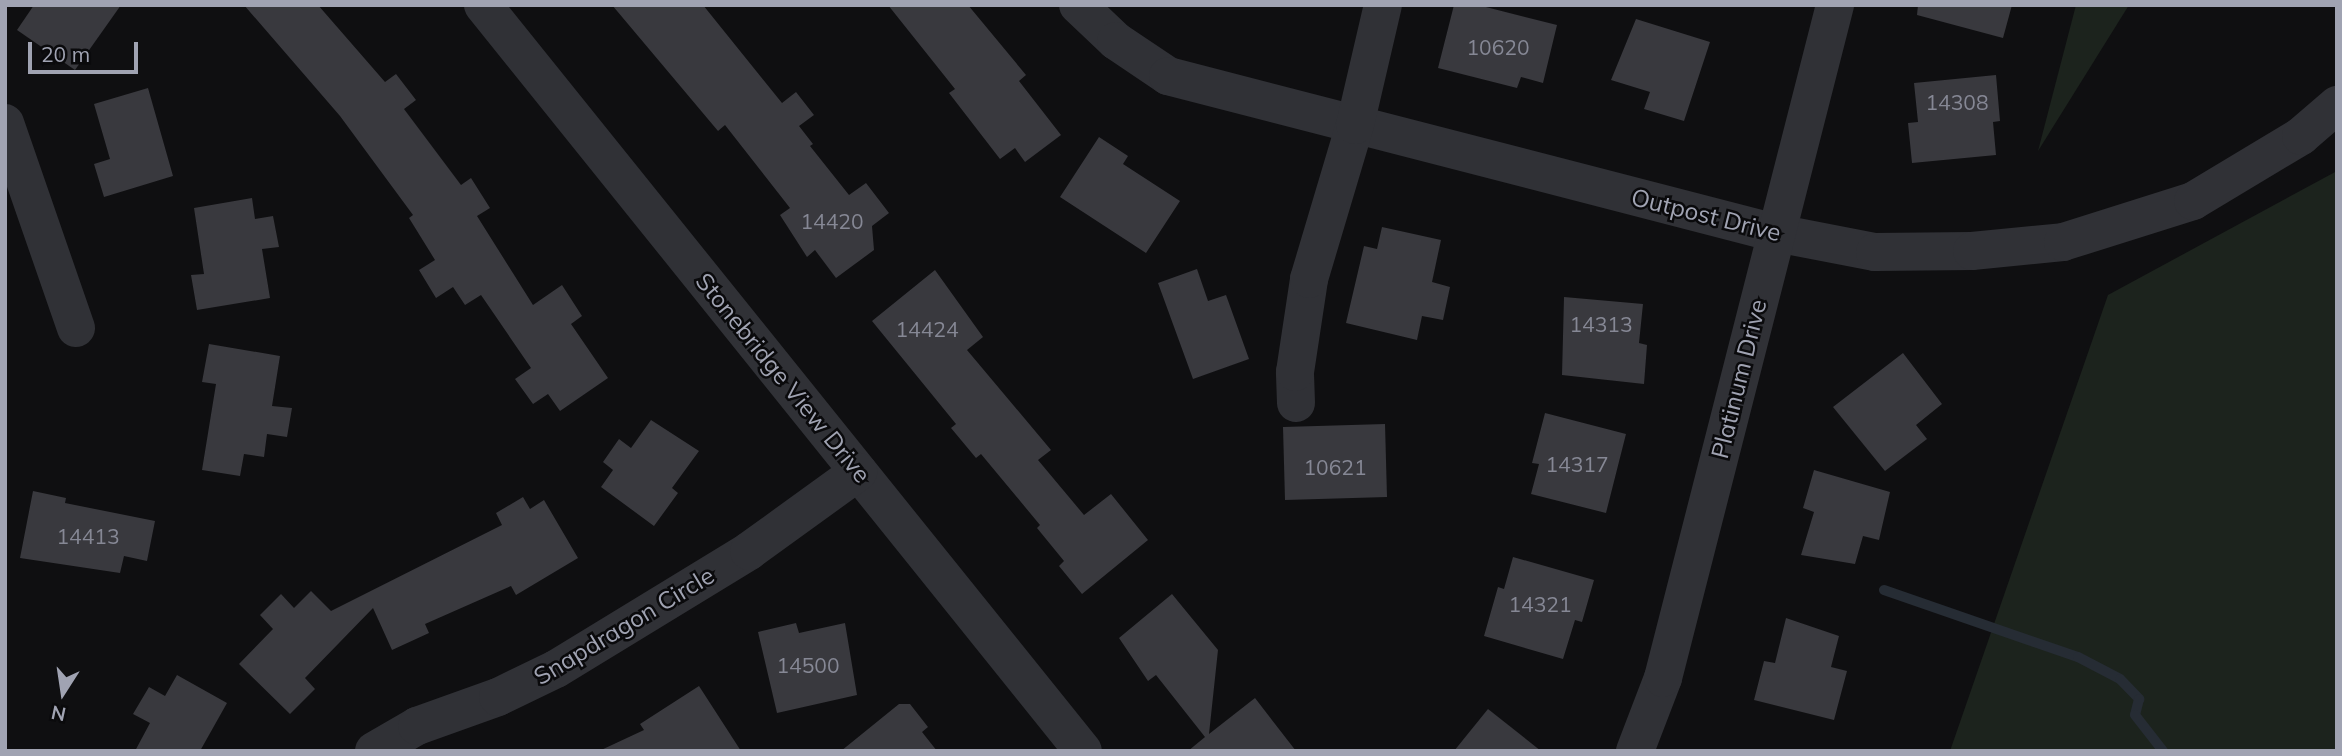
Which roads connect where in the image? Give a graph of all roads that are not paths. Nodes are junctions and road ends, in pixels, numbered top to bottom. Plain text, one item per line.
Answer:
1 (483, 5) edge
2 (1077, 5) edge
3 (1383, 5) edge
4 (1835, 5) edge
5 (2337, 105) edge
6 (5, 122) edge
7 (1355, 125) junction
8 (1776, 233) junction
9 (76, 328) dead end
10 (1296, 403) dead end
11 (858, 472) junction
12 (374, 751) edge
13 (1083, 751) edge
14 (1635, 751) edge

1 - 11 street, Stonebridge View Drive
2 - 7 street, Outpost Drive
3 - 7 street
4 - 8 street, Platinum Drive
5 - 8 street, Outpost Drive
6 - 9 street
7 - 8 street, Outpost Drive
7 - 10 street
8 - 14 street, Platinum Drive
11 - 12 street, Snapdragon Circle
11 - 13 street, Stonebridge View Drive

